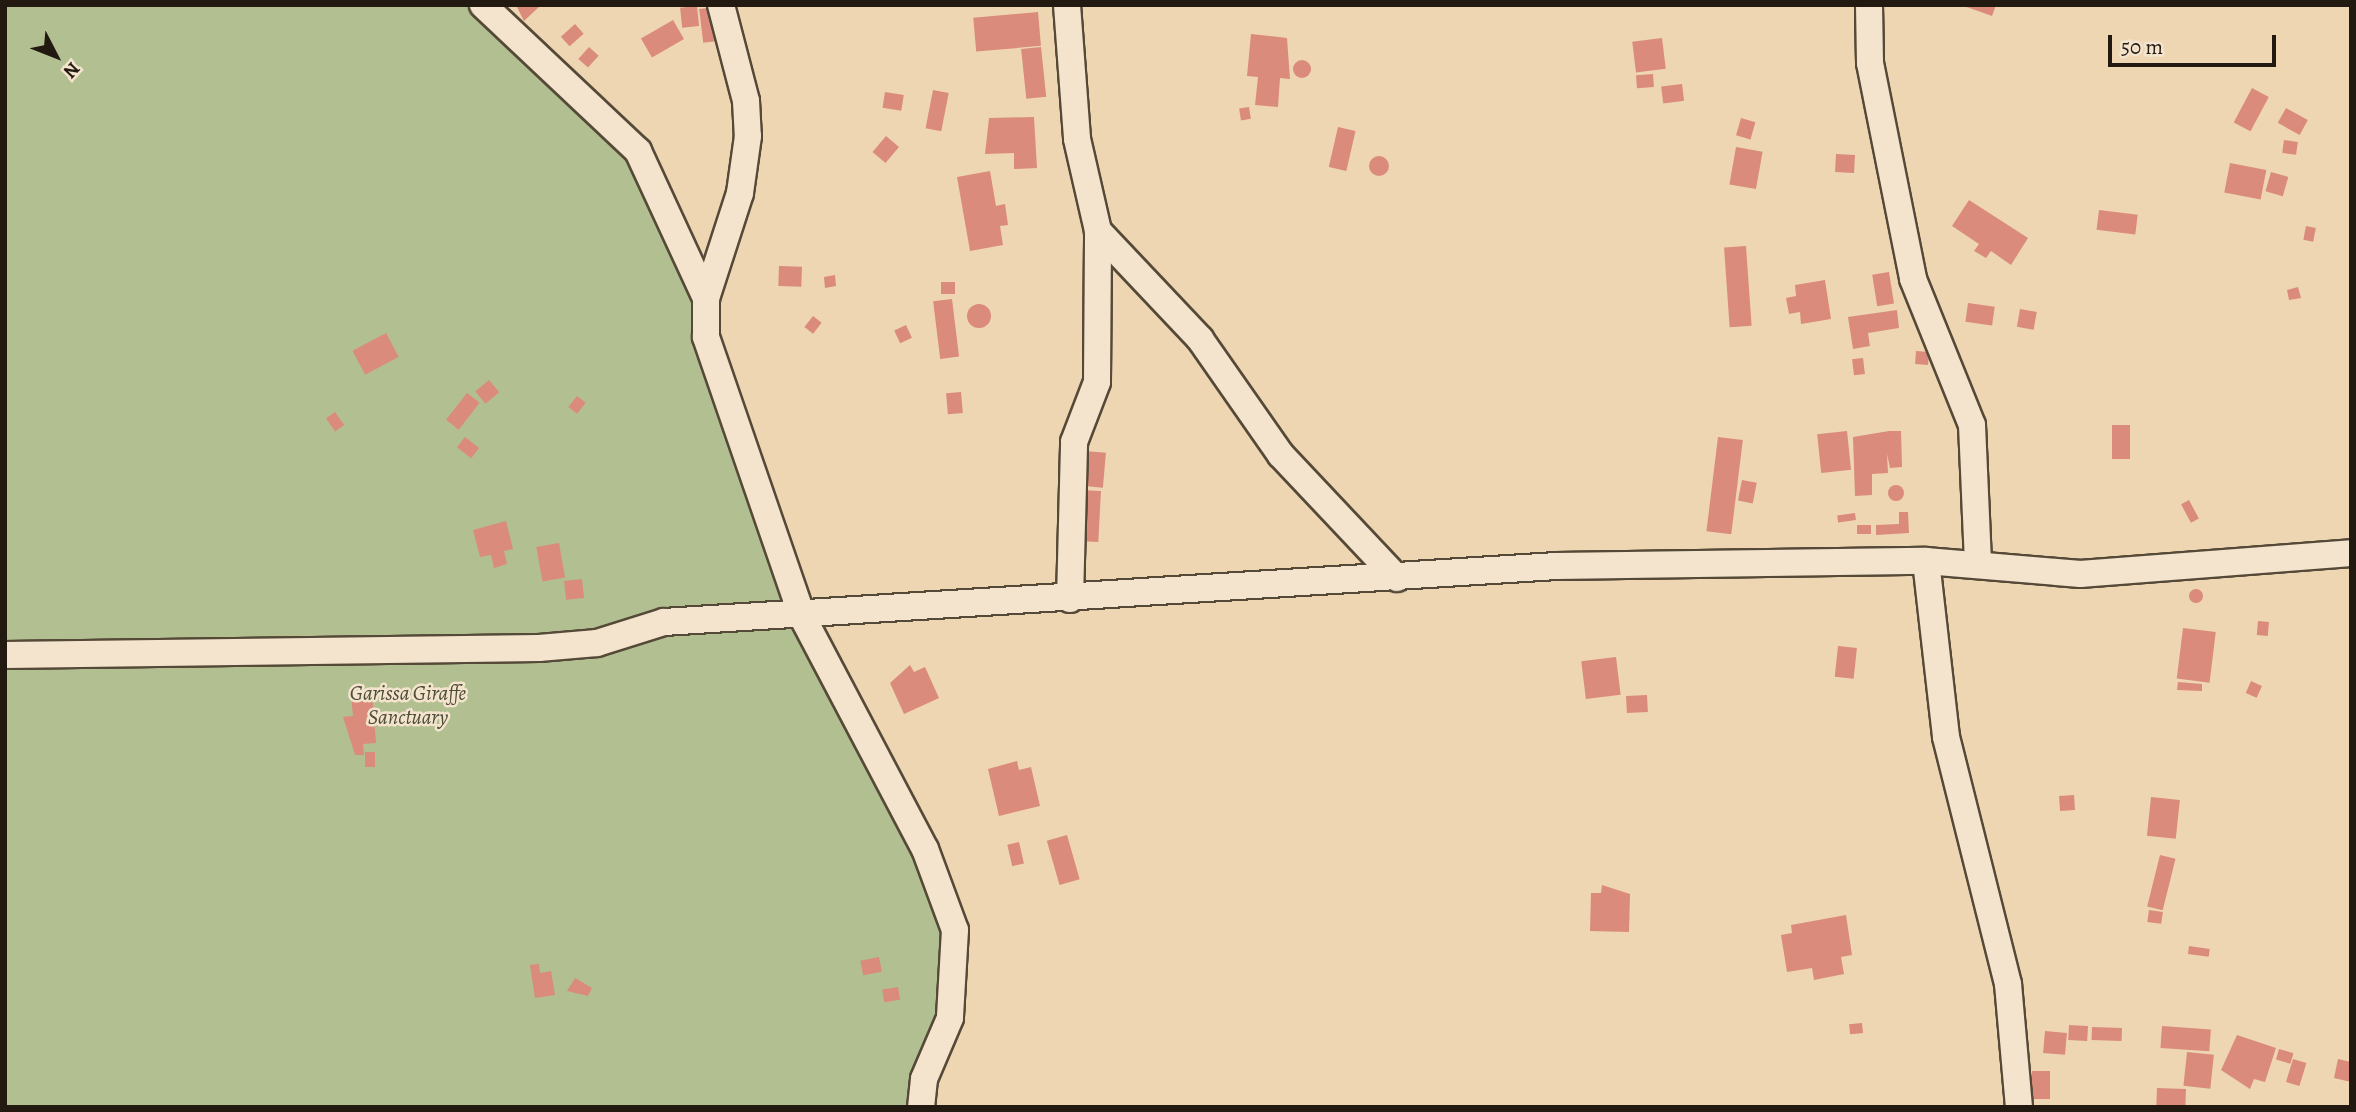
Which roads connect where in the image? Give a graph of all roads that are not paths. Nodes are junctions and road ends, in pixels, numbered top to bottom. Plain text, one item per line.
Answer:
1 (483, 5) edge
2 (721, 5) edge
3 (1068, 5) edge
4 (1869, 5) edge
5 (1098, 231) junction
6 (706, 298) junction
7 (2351, 553) edge
8 (1926, 561) junction
9 (1978, 564) junction
10 (1397, 578) junction
11 (1070, 599) junction
12 (802, 616) junction
13 (5, 655) edge
14 (921, 1107) edge
15 (2019, 1107) edge

1 - 6 street
2 - 6 street
3 - 5 street
4 - 9 street
5 - 10 street
5 - 11 street
6 - 12 street
7 - 9 street
8 - 9 street
8 - 10 street
8 - 15 street
10 - 11 street
11 - 12 street
12 - 13 street
12 - 14 street

